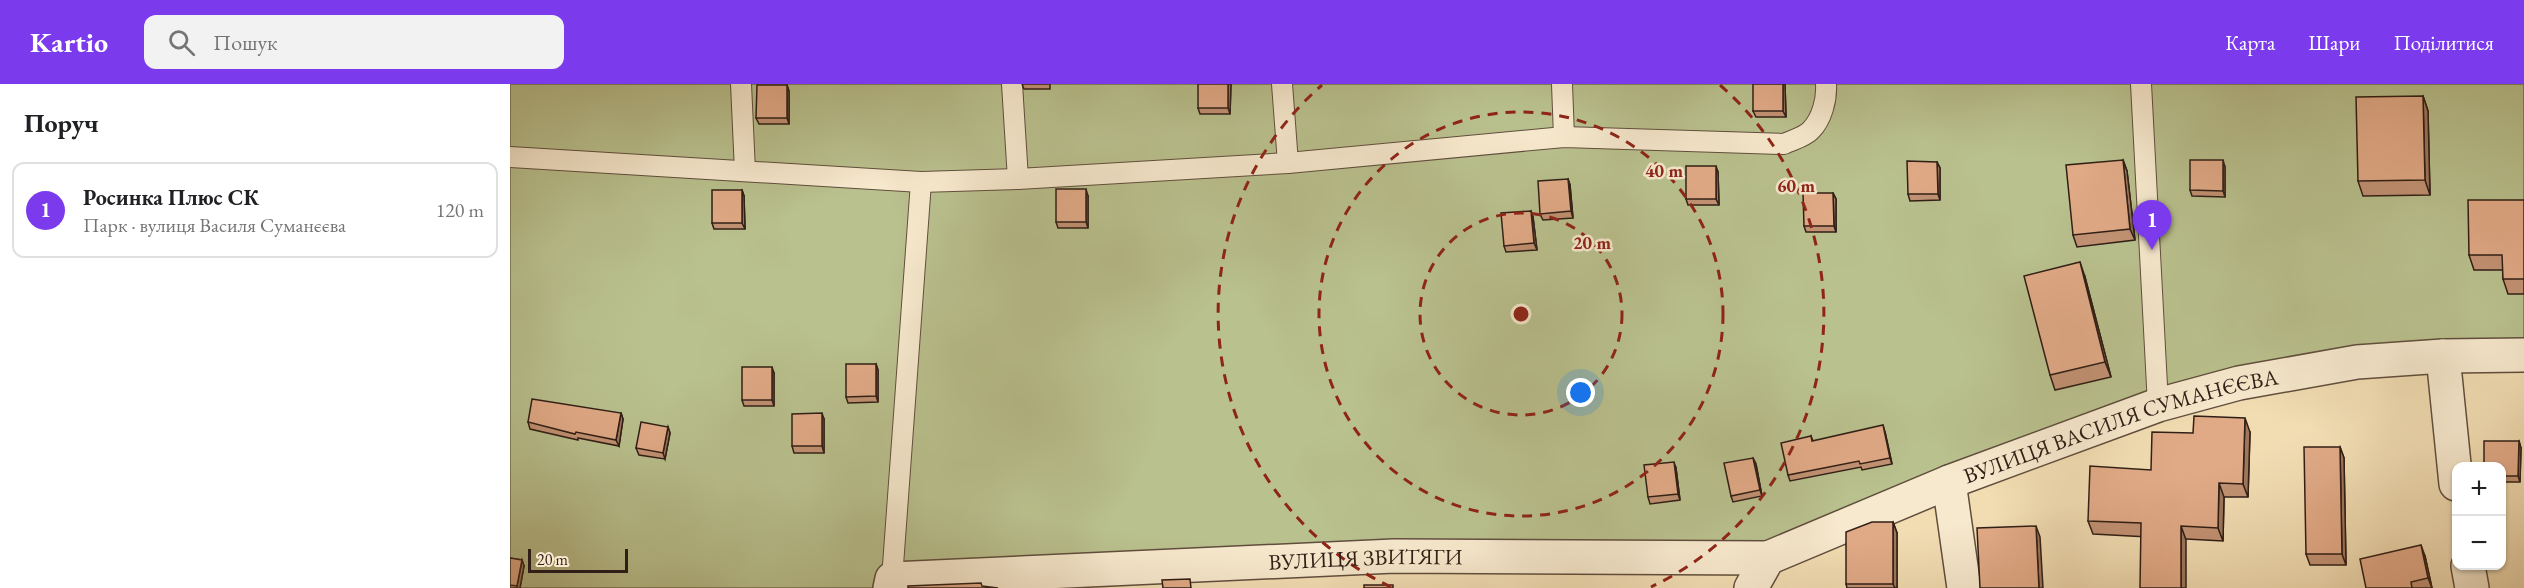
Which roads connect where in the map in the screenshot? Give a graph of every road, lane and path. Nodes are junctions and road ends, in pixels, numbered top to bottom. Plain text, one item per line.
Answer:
1 (741, 84) edge
2 (1012, 84) edge
3 (1282, 84) edge
4 (1563, 84) edge
5 (1826, 84) edge
6 (2140, 84) edge
7 (1564, 137) junction
8 (510, 157) edge
9 (1288, 163) junction
10 (745, 171) junction
11 (1018, 179) junction
12 (921, 182) junction
13 (2524, 355) edge
14 (2443, 356) junction
15 (2158, 405) junction
16 (2455, 462) edge
17 (1949, 482) junction
18 (1768, 558) junction
19 (2469, 570) edge
20 (891, 583) edge
21 (1751, 588) edge
22 (1964, 588) edge
23 (2472, 588) edge

1 - 10 lane
2 - 11 lane
3 - 9 lane
4 - 7 lane
5 - 7 lane
6 - 15 lane
7 - 9 lane
8 - 10 lane
9 - 11 lane
10 - 12 lane
11 - 12 lane
12 - 20 lane
13 - 14 street, ВУЛИЦЯ ВАСИЛЯ СУМАНЄЄВА
14 - 15 street, ВУЛИЦЯ ВАСИЛЯ СУМАНЄЄВА
14 - 16 street
15 - 17 street, ВУЛИЦЯ ВАСИЛЯ СУМАНЄЄВА
17 - 18 street, ВУЛИЦЯ ВАСИЛЯ СУМАНЄЄВА
17 - 22 street
18 - 20 street, ВУЛИЦЯ ЗВИТЯГИ
18 - 21 street
19 - 23 street

